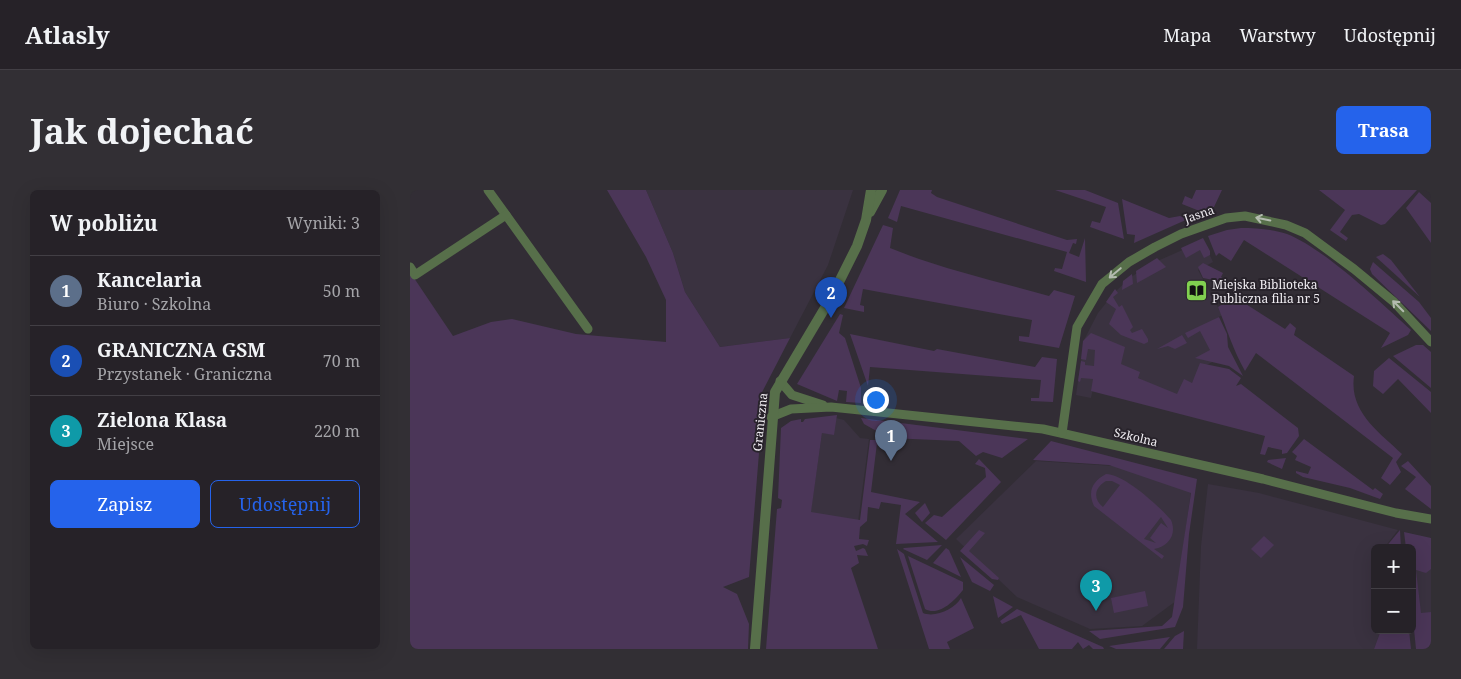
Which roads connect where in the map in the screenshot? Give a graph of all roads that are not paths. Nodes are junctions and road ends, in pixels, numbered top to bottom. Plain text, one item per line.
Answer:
1 (488, 190) edge
2 (870, 190) edge
3 (882, 190) edge
4 (506, 215) junction
5 (866, 220) junction
6 (410, 267) edge
7 (588, 329) dead end
8 (1431, 342) edge
9 (780, 381) junction
10 (831, 407) junction
11 (771, 417) junction
12 (1062, 433) junction
13 (1431, 519) edge
14 (755, 649) edge

1 - 4 street
2 - 5 street, Graniczna
3 - 5 street
4 - 6 street
4 - 7 street
5 - 9 street, Graniczna
8 -> 12 street, Jasna
9 - 10 street, Szkolna
9 - 11 street, Graniczna
10 - 11 street, Szkolna
10 - 12 street, Szkolna
11 - 14 street, Graniczna
12 - 13 street, Szkolna

